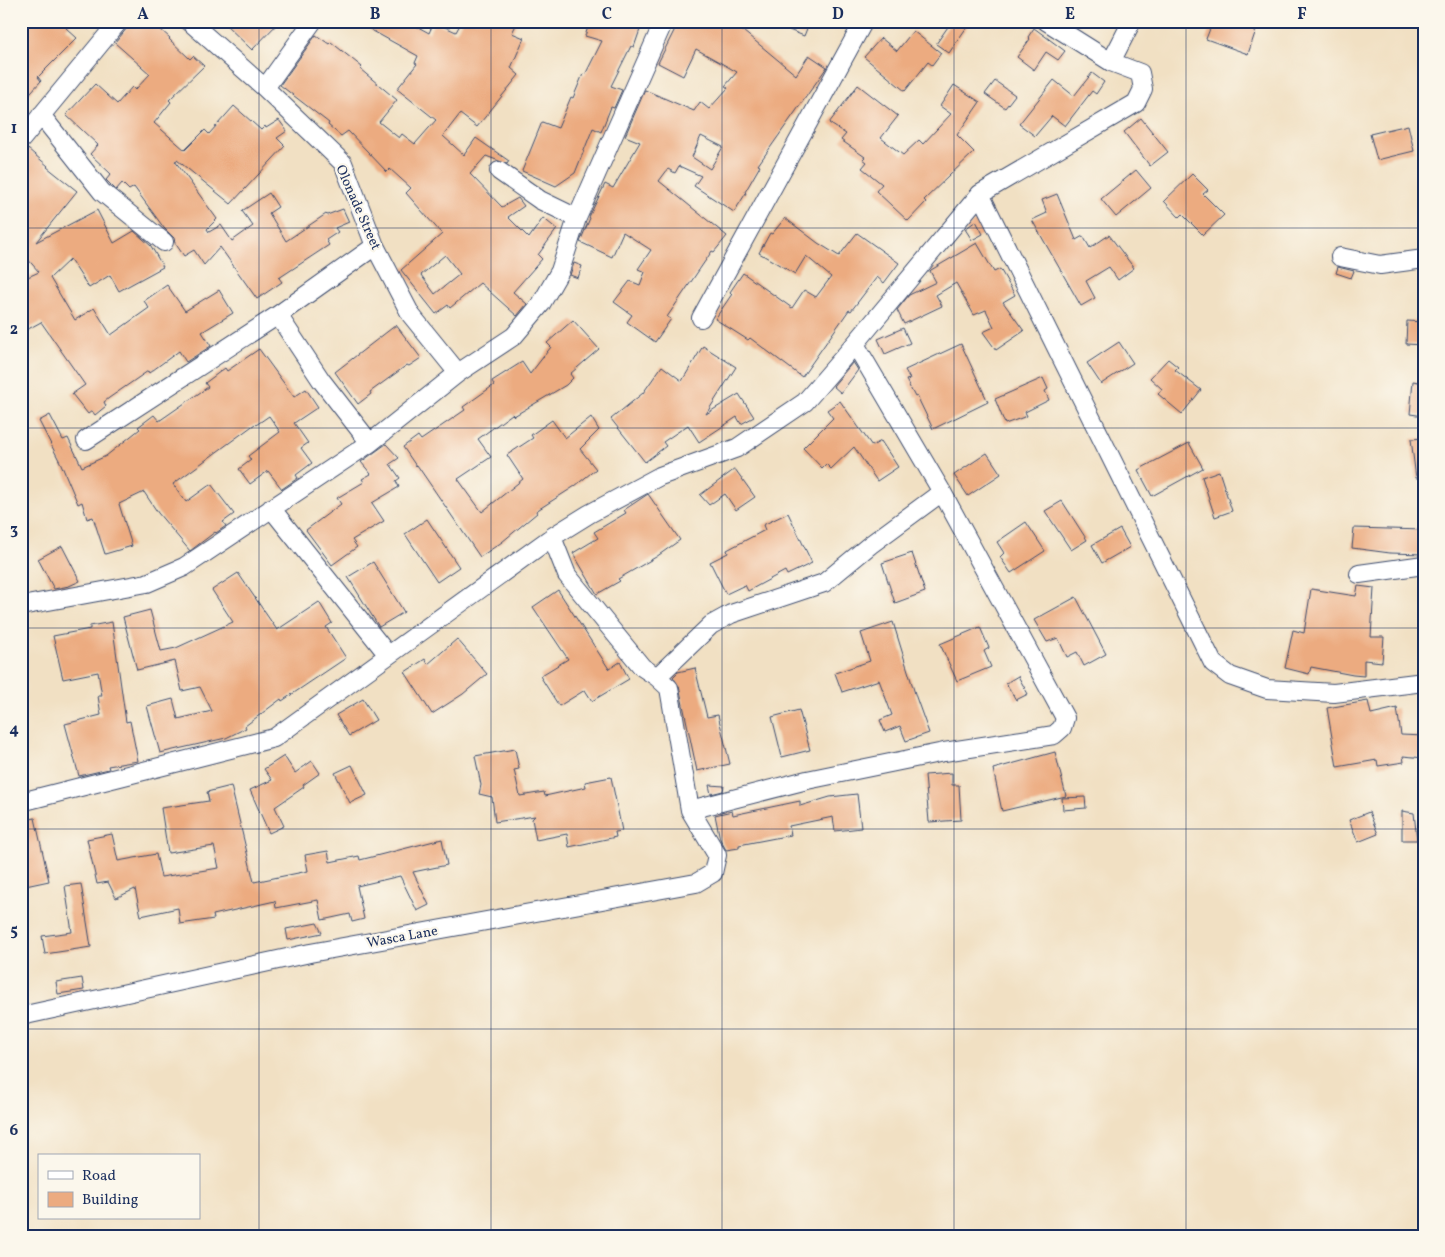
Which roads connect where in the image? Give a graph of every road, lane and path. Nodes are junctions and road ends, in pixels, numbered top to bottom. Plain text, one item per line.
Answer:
1 (119, 21) edge
2 (189, 21) edge
3 (313, 21) edge
4 (664, 21) edge
5 (864, 21) edge
6 (1046, 21) edge
7 (1132, 21) edge
8 (1111, 62) junction
9 (265, 88) junction
10 (41, 115) junction
11 (21, 140) edge
12 (499, 171) dead end
13 (980, 194) junction
14 (577, 218) junction
15 (164, 242) dead end
16 (375, 246) junction
17 (1340, 256) dead end
18 (1424, 259) edge
19 (278, 315) junction
20 (701, 318) dead end
21 (855, 344) junction
22 (458, 373) junction
23 (86, 440) dead end
24 (370, 443) junction
25 (942, 492) junction
26 (271, 508) junction
27 (552, 537) junction
28 (1424, 565) edge
29 (1359, 574) dead end
30 (21, 606) edge
31 (388, 655) junction
32 (657, 677) junction
33 (1424, 682) edge
34 (21, 802) edge
35 (690, 810) junction
36 (21, 1016) edge

1 - 10 street
2 - 9 street, Olonade Street
3 - 9 street
4 - 14 street
5 - 20 street
6 - 8 street
7 - 8 street
8 - 13 street
9 - 16 street, Olonade Street
10 - 11 street
10 - 15 street
12 - 14 street
13 - 21 street
13 - 33 street
14 - 22 street
16 - 19 street
16 - 22 street, Olonade Street
17 - 18 street
19 - 23 street
19 - 24 street
21 - 25 street
21 - 27 street
22 - 24 street
24 - 26 street
25 - 32 street
25 - 35 street
26 - 30 street
26 - 31 street
27 - 31 street
27 - 32 street
28 - 29 street
31 - 34 street
32 - 35 street
35 - 36 street, Wasca Lane

